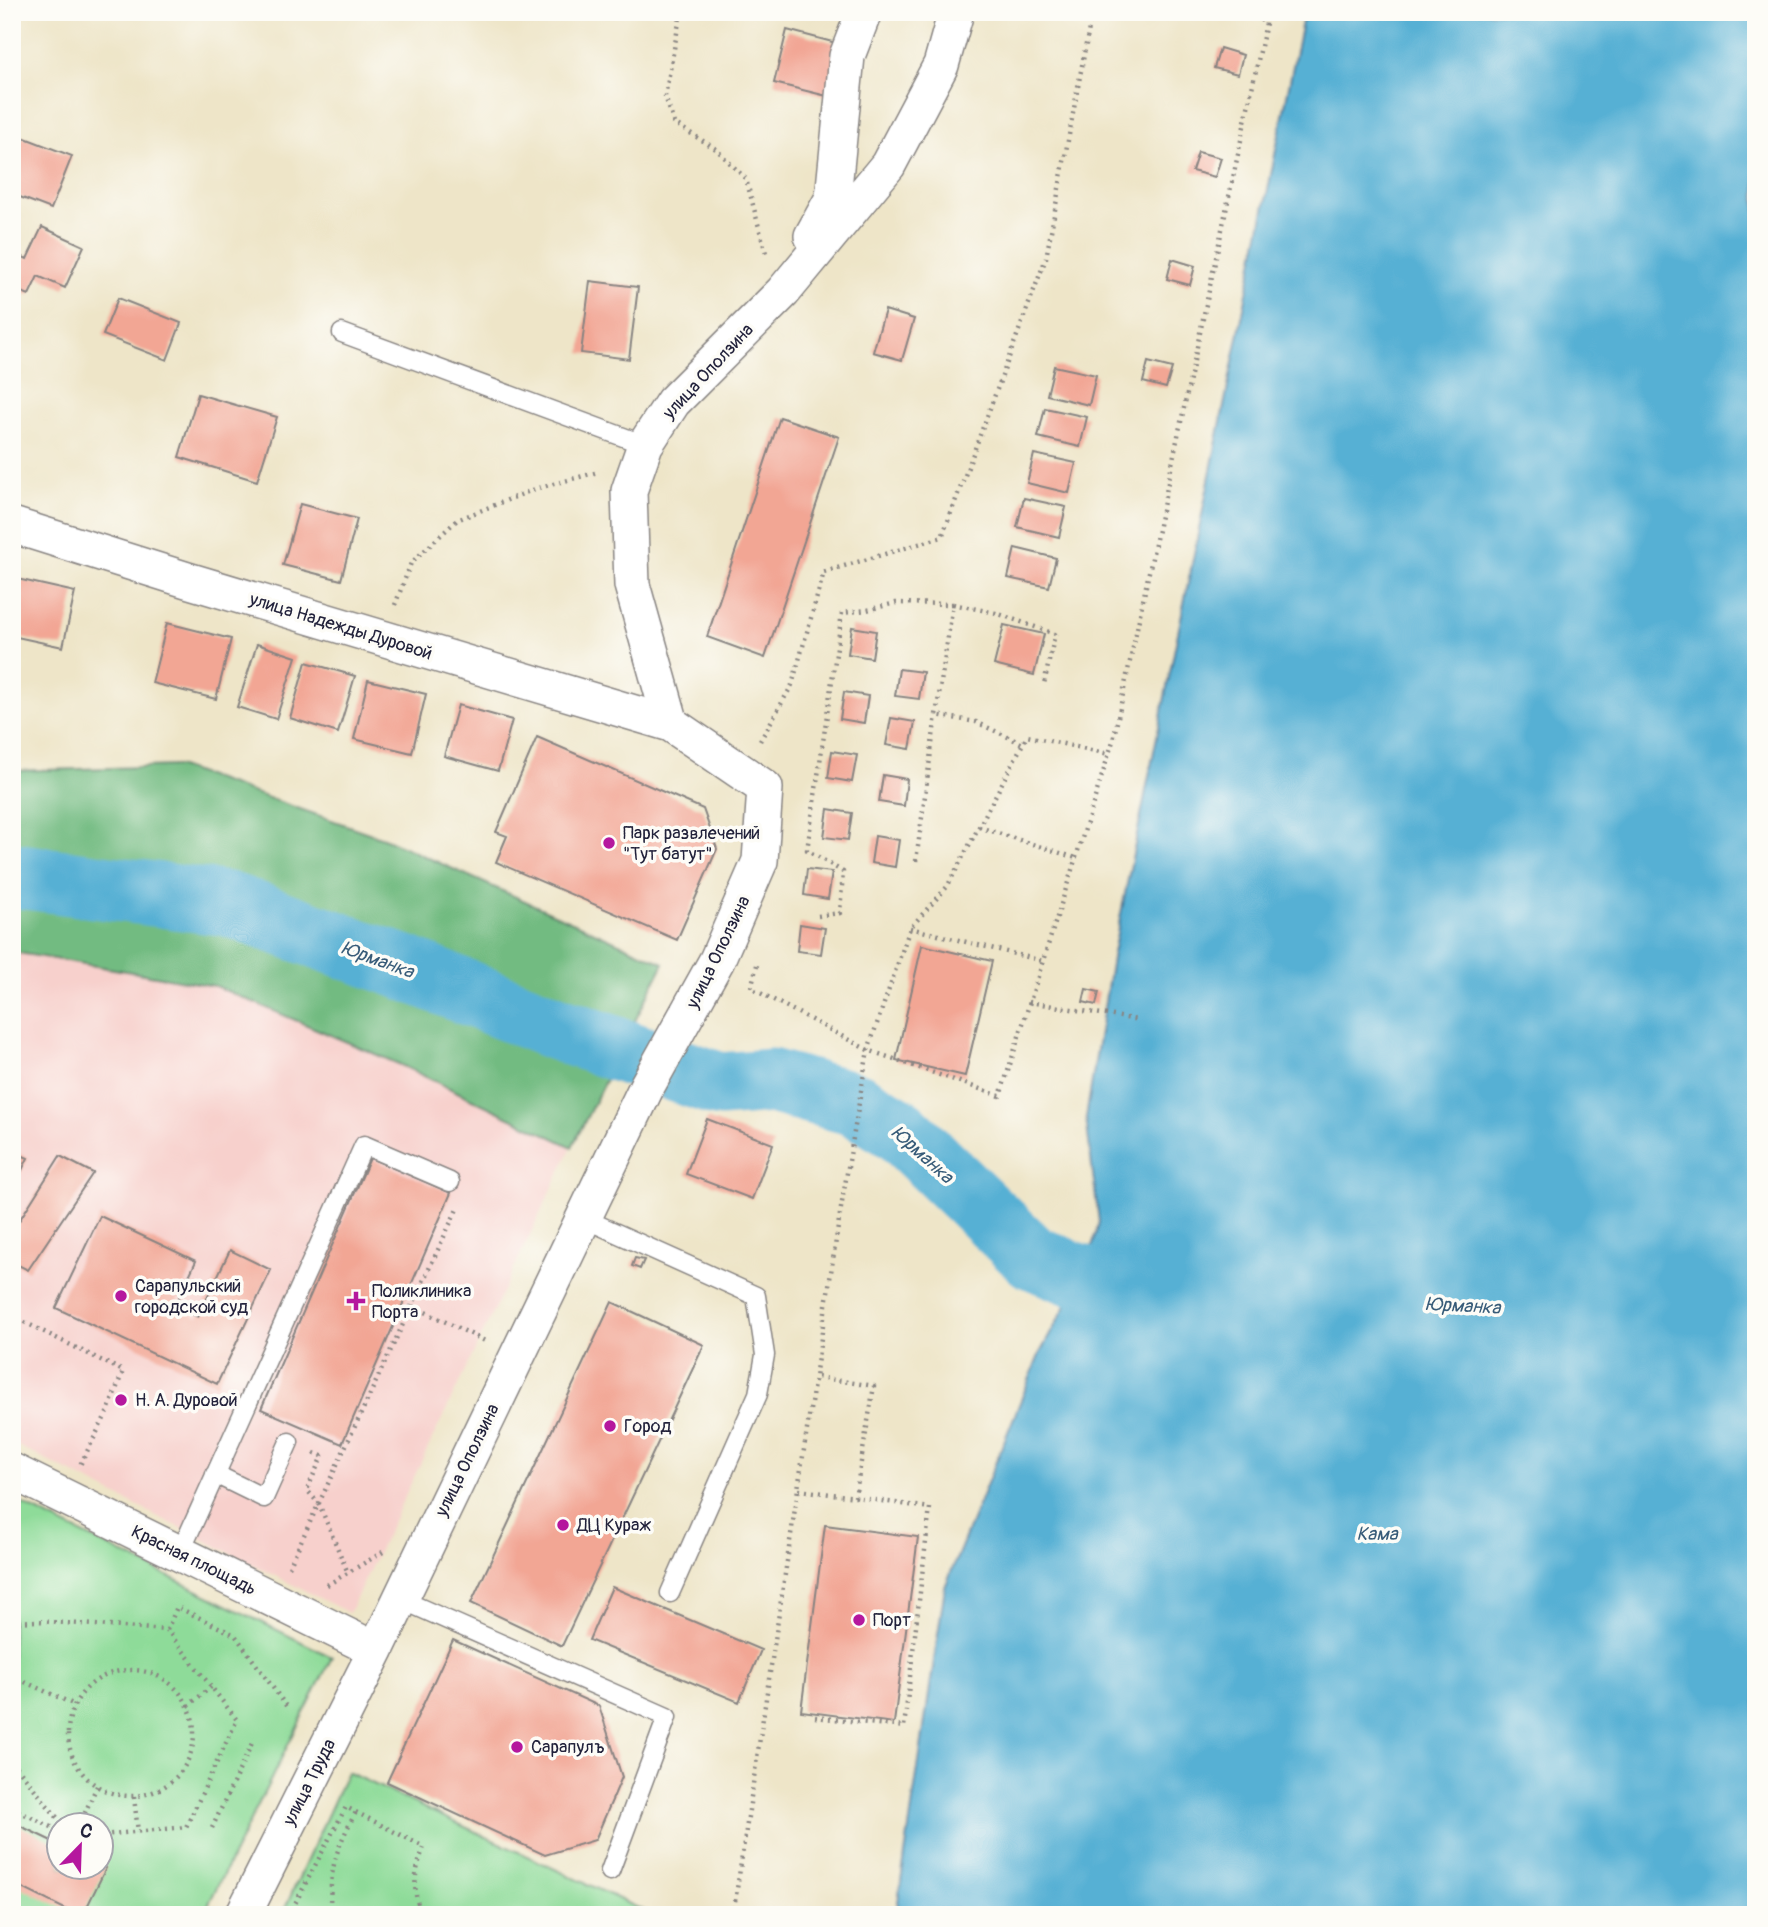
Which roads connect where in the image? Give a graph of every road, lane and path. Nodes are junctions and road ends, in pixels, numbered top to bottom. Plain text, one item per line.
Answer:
1 (681, 12) edge
2 (864, 12) edge
3 (956, 12) edge
4 (1092, 12) edge
5 (1247, 12) edge
6 (779, 295) junction
7 (342, 333) dead end
8 (643, 452) junction
9 (12, 525) edge
10 (953, 604) junction
11 (383, 639) junction
12 (1044, 684) dead end
13 (936, 715) junction
14 (671, 724) junction
15 (1023, 744) junction
16 (1109, 754) junction
17 (742, 772) junction
18 (979, 827) junction
19 (1076, 858) junction
20 (916, 861) dead end
21 (818, 916) dead end
22 (910, 928) junction
23 (1043, 961) junction
24 (751, 988) dead end
25 (1029, 1002) junction
26 (1138, 1020) dead end
27 (868, 1050) junction
28 (450, 1182) dead end
29 (463, 1197) dead end
30 (583, 1218) junction
31 (413, 1306) junction
32 (12, 1316) edge
33 (517, 1356) junction
34 (816, 1377) junction
35 (289, 1443) dead end
36 (322, 1456) dead end
37 (79, 1466) dead end
38 (12, 1471) edge
39 (215, 1474) junction
40 (799, 1490) junction
41 (855, 1497) junction
42 (319, 1504) junction
43 (180, 1553) junction
44 (348, 1573) dead end
45 (670, 1593) dead end
46 (273, 1599) junction
47 (400, 1599) junction
48 (12, 1622) edge
49 (167, 1630) junction
50 (376, 1650) junction
51 (12, 1676) edge
52 (212, 1687) junction
53 (75, 1705) junction
54 (188, 1706) junction
55 (289, 1710) dead end
56 (815, 1717) dead end
57 (253, 1741) dead end
58 (12, 1761) edge
59 (97, 1786) junction
60 (134, 1797) junction
61 (12, 1808) edge
62 (53, 1812) edge
63 (85, 1812) edge
64 (356, 1812) junction
65 (46, 1824) edge
66 (212, 1828) dead end
67 (138, 1832) junction
68 (116, 1834) edge
69 (610, 1871) dead end
70 (243, 1915) edge
71 (289, 1915) edge
72 (330, 1915) edge
73 (422, 1915) edge
74 (556, 1915) edge
75 (568, 1915) edge
76 (733, 1915) edge

1 - 6 path
2 - 6 street
3 - 6 street, улица Оползина
4 - 17 path
5 - 16 path
6 - 8 street, улица Оползина
7 - 8 lane
8 - 11 path
8 - 14 street, улица Оползина
9 - 11 street, улица Надежды Дуровой
10 - 12 path
10 - 13 path
10 - 21 path
11 - 14 street, улица Надежды Дуровой
13 - 15 path
13 - 20 path
14 - 17 street, улица Оползина
15 - 16 path
15 - 18 path
16 - 19 path
17 - 30 street, улица Оползина
18 - 19 path
18 - 22 path
19 - 23 path
22 - 23 path
22 - 27 path
23 - 25 path
24 - 27 path
25 - 26 path
25 - 27 path
27 - 34 path
28 - 39 lane
29 - 31 path
30 - 33 street, улица Оползина
30 - 45 lane
31 - 33 path
31 - 42 path
32 - 37 path
33 - 47 street, улица Оползина
34 - 40 path
34 - 41 path
35 - 39 lane
36 - 42 path
38 - 43 street, Красная площадь
39 - 43 lane
40 - 41 path
40 - 76 path
41 - 56 path
42 - 44 path
42 - 46 path
43 - 46 street, Красная площадь
46 - 50 street, Красная площадь
47 - 50 street, улица Оползина
47 - 69 lane
48 - 49 path
49 - 52 path
49 - 55 path
50 - 70 street, улица Труда
51 - 53 path
52 - 54 path
52 - 67 path
53 - 54 path
53 - 59 path
54 - 60 path
57 - 66 path
58 - 62 path
59 - 60 path
59 - 63 path
60 - 67 path
61 - 65 path
64 - 71 path
64 - 72 path
64 - 73 path
67 - 68 path
74 - 75 path

